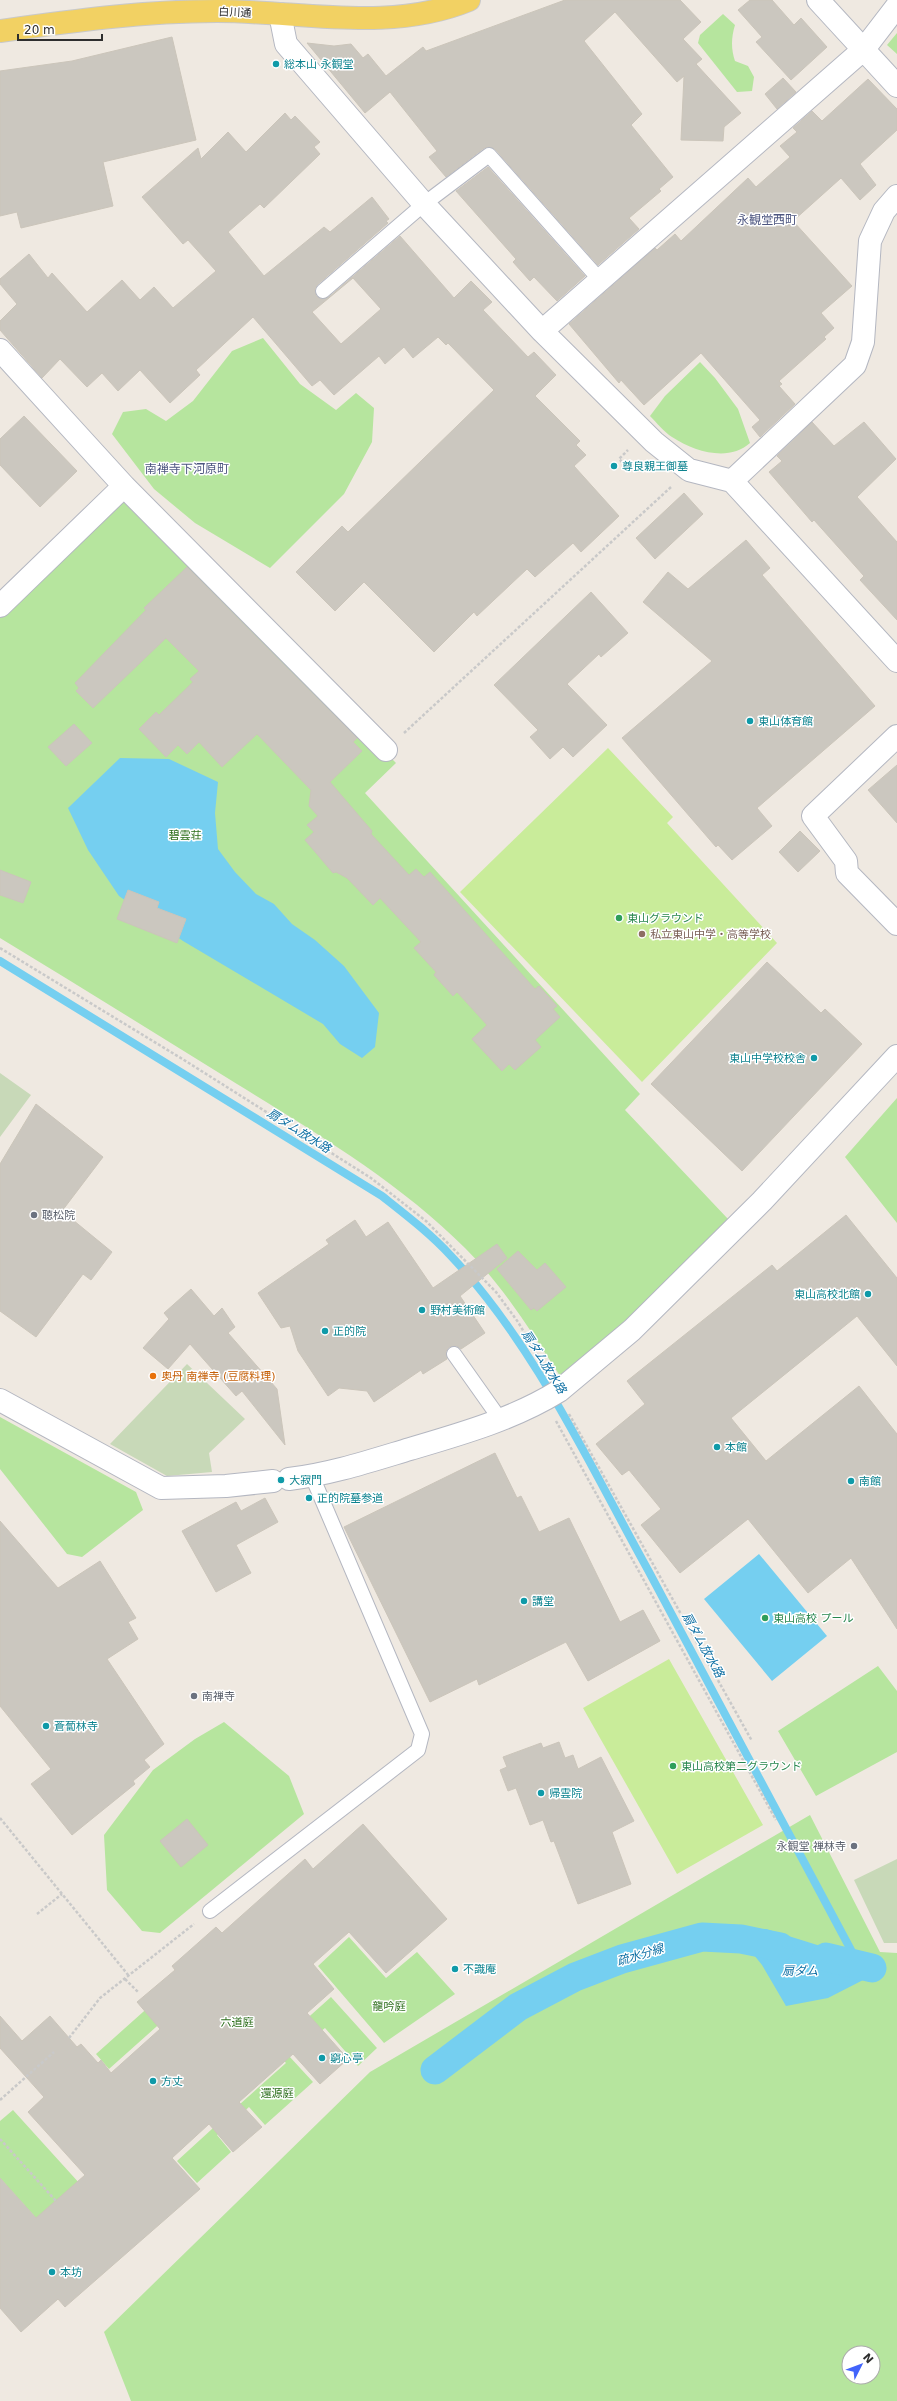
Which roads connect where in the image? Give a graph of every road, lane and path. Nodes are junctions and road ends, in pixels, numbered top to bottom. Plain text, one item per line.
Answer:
1 (469, 0) edge
2 (818, 0) edge
3 (897, 6) edge
4 (280, 14) junction
5 (0, 31) edge
6 (864, 49) junction
7 (897, 86) edge
8 (897, 196) edge
9 (424, 204) junction
10 (600, 280) junction
11 (323, 291) dead end
12 (542, 331) junction
13 (0, 350) edge
14 (689, 470) junction
15 (732, 481) junction
16 (124, 486) junction
17 (0, 606) edge
18 (897, 661) edge
19 (897, 736) edge
20 (386, 750) joint
21 (897, 924) edge
22 (0, 948) edge
23 (897, 1056) edge
24 (454, 1354) dead end
25 (552, 1396) junction
26 (0, 1400) edge
27 (500, 1419) junction
28 (312, 1476) junction
29 (752, 1741) dead end
30 (0, 1818) edge
31 (776, 1820) dead end
32 (62, 1894) junction
33 (210, 1911) joint
34 (37, 1914) dead end
35 (129, 1976) junction
36 (125, 1979) junction
37 (138, 1992) dead end
38 (69, 2038) dead end
39 (54, 2052) dead end
40 (0, 2100) edge
41 (0, 2139) edge
42 (56, 2201) dead end

1 - 4 main road, 白川通
2 - 6 street
3 - 6 street
4 - 5 main road, 白川通
4 - 9 street
6 - 7 street
6 - 10 street
8 - 15 street
9 - 10 lane
9 - 11 lane
9 - 12 street
10 - 12 street
12 - 14 street
13 - 16 street
14 - 15 street
14 - 20 path
15 - 18 street
16 - 17 street
16 - 20 street
19 - 21 street
22 - 25 path
23 - 25 street
24 - 27 lane
25 - 27 street
25 - 29 path
25 - 31 path
26 - 28 street
27 - 28 street
28 - 33 lane
30 - 32 path
32 - 34 path
32 - 35 path
33 - 35 path
35 - 36 path
36 - 37 path
36 - 38 path
39 - 40 path
41 - 42 path

